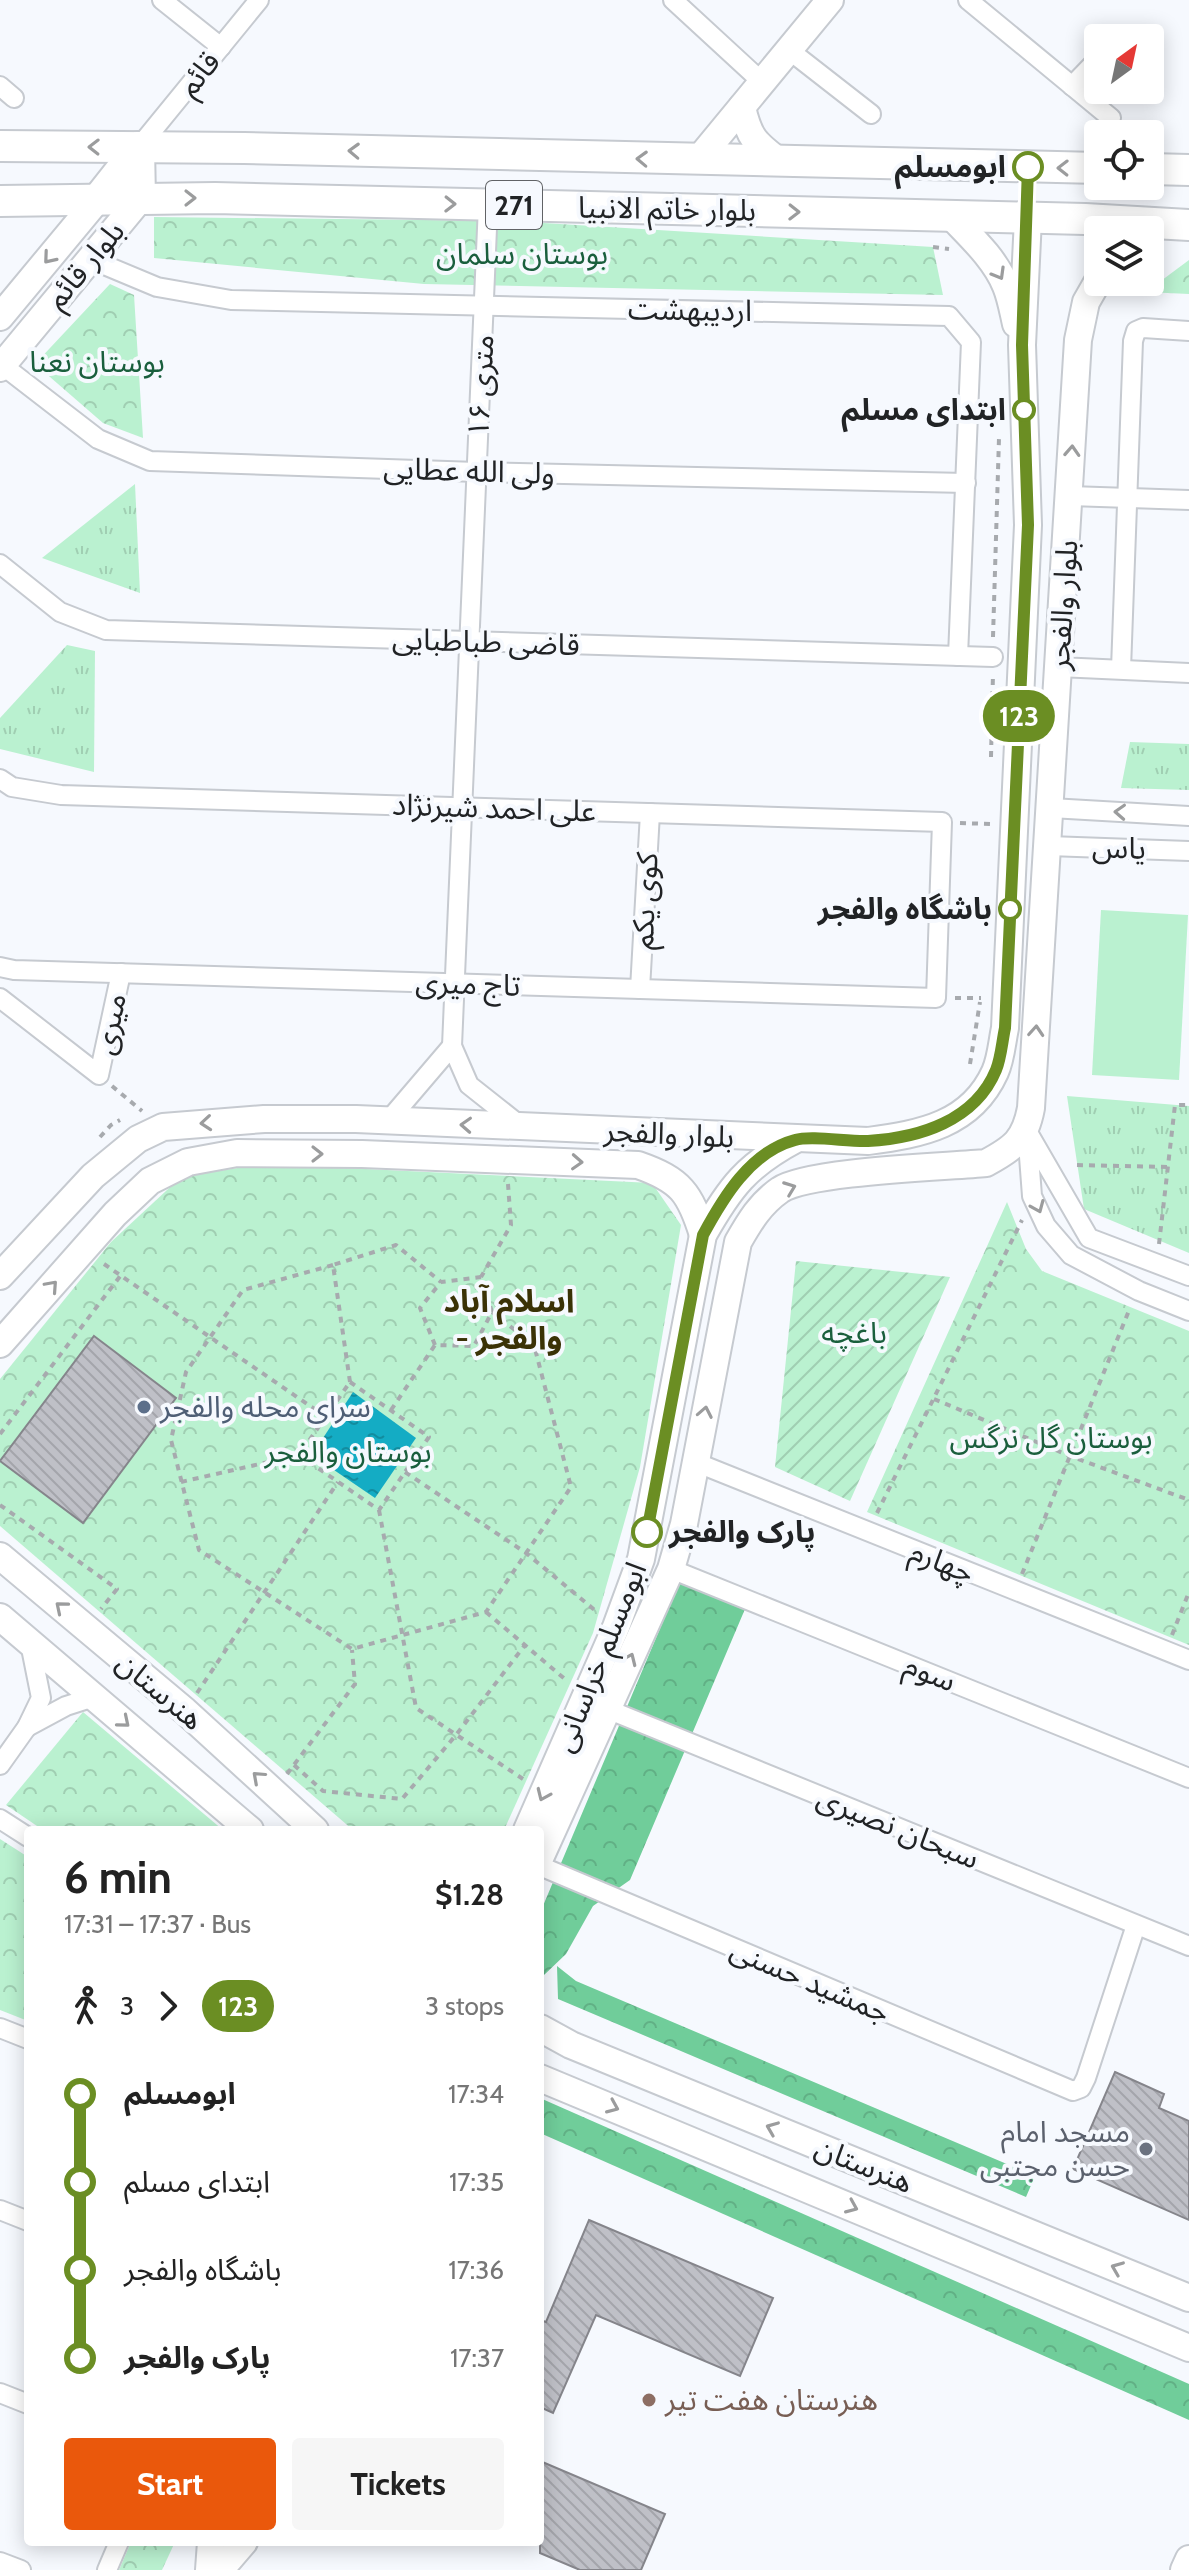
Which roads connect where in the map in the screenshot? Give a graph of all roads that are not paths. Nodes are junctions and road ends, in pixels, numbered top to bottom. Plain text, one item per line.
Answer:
1 (162, 0) edge
2 (259, 0) edge
3 (673, 0) edge
4 (830, 0) edge
5 (968, 0) edge
6 (221, 47) junction
7 (789, 50) junction
8 (1084, 74) edge
9 (762, 82) junction
10 (1072, 86) junction
11 (742, 107) junction
12 (871, 114) dead end
13 (1111, 118) dead end
14 (0, 146) edge
15 (139, 147) junction
16 (709, 160) junction
17 (780, 162) junction
18 (1028, 167) junction
19 (1084, 168) edge
20 (1164, 169) edge
21 (1189, 170) edge
22 (98, 199) junction
23 (140, 199) junction
24 (0, 201) edge
25 (488, 205) junction
26 (658, 209) junction
27 (722, 210) junction
28 (951, 216) junction
29 (1028, 218) junction
30 (1084, 224) edge
31 (1189, 225) edge
32 (1164, 231) edge
33 (90, 259) junction
34 (1089, 296) edge
35 (484, 305) junction
36 (0, 317) edge
37 (1189, 331) edge
38 (1022, 345) junction
39 (1, 366) edge
40 (477, 472) junction
41 (966, 483) junction
42 (1070, 496) junction
43 (1127, 498) junction
44 (1189, 500) edge
45 (0, 564) edge
46 (469, 641) junction
47 (958, 656) junction
48 (993, 657) road end
49 (1059, 667) junction
50 (1121, 669) junction
51 (1189, 673) edge
52 (0, 779) edge
53 (1014, 806) junction
54 (462, 807) junction
55 (1051, 808) junction
56 (650, 813) junction
57 (1189, 816) edge
58 (1013, 845) junction
59 (1049, 846) junction
60 (1189, 851) edge
61 (0, 967) edge
62 (121, 973) junction
63 (454, 984) junction
64 (640, 989) junction
65 (0, 998) edge
66 (936, 998) joint
67 (452, 1046) junction
68 (388, 1121) junction
69 (522, 1127) junction
70 (1027, 1130) junction
71 (796, 1139) junction
72 (703, 1235) junction
73 (0, 1276) edge
74 (1189, 1276) edge
75 (1189, 1311) edge
76 (0, 1344) edge
77 (695, 1462) junction
78 (0, 1556) edge
79 (671, 1569) junction
80 (0, 1617) edge
81 (30, 1643) junction
82 (1189, 1660) edge
83 (94, 1697) junction
84 (597, 1703) junction
85 (27, 1727) junction
86 (0, 1765) edge
87 (1189, 1778) edge
88 (0, 1819) edge
89 (245, 1826) edge
90 (311, 1826) edge
91 (529, 1826) edge
92 (24, 1834) edge
93 (544, 1847) edge
94 (544, 1868) edge
95 (1136, 1925) junction
96 (1189, 1946) edge
97 (0, 2028) edge
98 (544, 2030) edge
99 (24, 2037) edge
100 (544, 2080) edge
101 (0, 2210) edge
102 (24, 2219) edge
103 (1189, 2298) edge
104 (1187, 2341) edge
105 (0, 2393) edge
106 (24, 2402) edge
107 (117, 2546) edge
108 (211, 2546) edge
109 (241, 2546) edge
110 (1189, 2559) edge
111 (0, 2562) edge
112 (21, 2570) edge
113 (107, 2570) edge
114 (209, 2570) edge
115 (220, 2570) edge
116 (1184, 2570) edge

1 - 6 street
2 - 6 street, قائم
3 - 9 street
4 - 7 main road
5 - 10 street
6 - 15 street, قائم
7 - 9 main road
7 - 12 street
8 - 10 street
9 - 11 main road
10 - 13 street
11 - 16 main road
11 - 17 main road
15 -> 14 main road, بلوار خاتم الانبیا / 271
16 -> 15 main road, بلوار خاتم الانبیا / 271
15 - 22 main road
15 - 23 main road
16 - 17 main road, بلوار خاتم الانبیا / 271
16 - 26 main road
16 - 27 main road
17 - 18 main road, بلوار خاتم الانبیا / 271
19 -> 18 main road, بلوار خاتم الانبیا / 271
18 - 29 main road
20 - 21 main road
22 - 23 main road, بلوار خاتم الانبیا / 271
22 - 24 main road, بلوار خاتم الانبیا / 271
22 -> 36 main road, بلوار قائم
23 -> 25 main road, بلوار خاتم الانبیا / 271
23 - 33 main road, بلوار قائم
25 - 26 main road, بلوار خاتم الانبیا / 271
25 - 35 street, ۱۶ متری
26 - 27 main road, بلوار خاتم الانبیا / 271
27 -> 28 main road, بلوار خاتم الانبیا / 271
28 - 29 main road, بلوار خاتم الانبیا / 271
28 -> 38 main road
29 - 30 main road, بلوار خاتم الانبیا / 271
29 - 38 main road, بلوار والفجر
31 - 32 main road, بلوار خاتم الانبیا / 271
33 - 35 street, اردیبهشت
33 - 39 main road, بلوار قائم
42 -> 34 main road, بلوار والفجر
35 - 40 street, ۱۶ متری
35 - 41 street, اردیبهشت
37 - 43 street
38 - 53 main road, بلوار والفجر
39 - 40 street, ولی الله عطایی
40 - 41 street, ولی الله عطایی
40 - 46 street, ۱۶ متری
41 - 47 street, اردیبهشت
42 - 43 street
42 - 49 main road, بلوار والفجر
43 - 44 street
43 - 50 street
45 - 46 street, قاضی طباطبایی
46 - 47 street, قاضی طباطبایی
46 - 54 street, ۱۶ متری
47 - 48 street, قاضی طباطبایی
49 - 50 street
49 - 55 main road, بلوار والفجر
50 - 51 street
52 - 54 street, علی احمد شیرنژاد
53 - 55 main road
53 - 58 main road, بلوار والفجر
54 - 56 street, علی احمد شیرنژاد
54 - 63 street, ۱۶ متری
57 -> 55 street, یاس
55 - 59 main road, بلوار والفجر
56 - 64 street, کوی یکم
56 - 66 street, علی احمد شیرنژاد
58 - 59 main road
58 - 71 main road, بلوار والفجر
59 - 60 street, یاس
70 -> 59 main road, بلوار والفجر
61 - 62 street, تاج میری
62 - 63 street, تاج میری
62 - 65 street, میری
63 - 64 street, تاج میری
63 - 67 street, ۱۶ متری
64 - 66 street, تاج میری
67 - 68 street
67 - 69 street
69 -> 68 main road, بلوار والفجر
68 -> 73 main road, بلوار والفجر
69 - 71 main road, بلوار والفجر
70 - 74 street
70 -> 75 street
77 -> 70 main road, ابومسلم خراسانی
71 - 72 main road, ابومسلم خراسانی
76 -> 72 main road, بلوار والفجر
72 - 84 main road, ابومسلم خراسانی
77 - 79 main road, ابومسلم خراسانی
77 - 82 street, چهارم
90 -> 78 main road, هنرستان
84 -> 79 main road, ابومسلم خراسانی
79 - 87 street, سوم
80 - 81 main road, هنرستان
81 - 83 main road, هنرستان
81 - 85 street
83 - 85 street
83 -> 89 main road, هنرستان
84 -> 91 main road, ابومسلم خراسانی
84 - 93 main road, ابومسلم خراسانی
84 - 95 street, سبحان نصیری
85 - 86 street
88 - 92 street
94 - 95 street, جمشید حسنی
95 - 96 street, سبحان نصیری
97 - 99 street
103 -> 98 main road, هنرستان
100 -> 104 main road, هنرستان
101 - 102 street
105 - 106 street
107 - 113 street
108 - 114 main road
109 - 115 main road
110 - 116 main road
111 - 112 street

